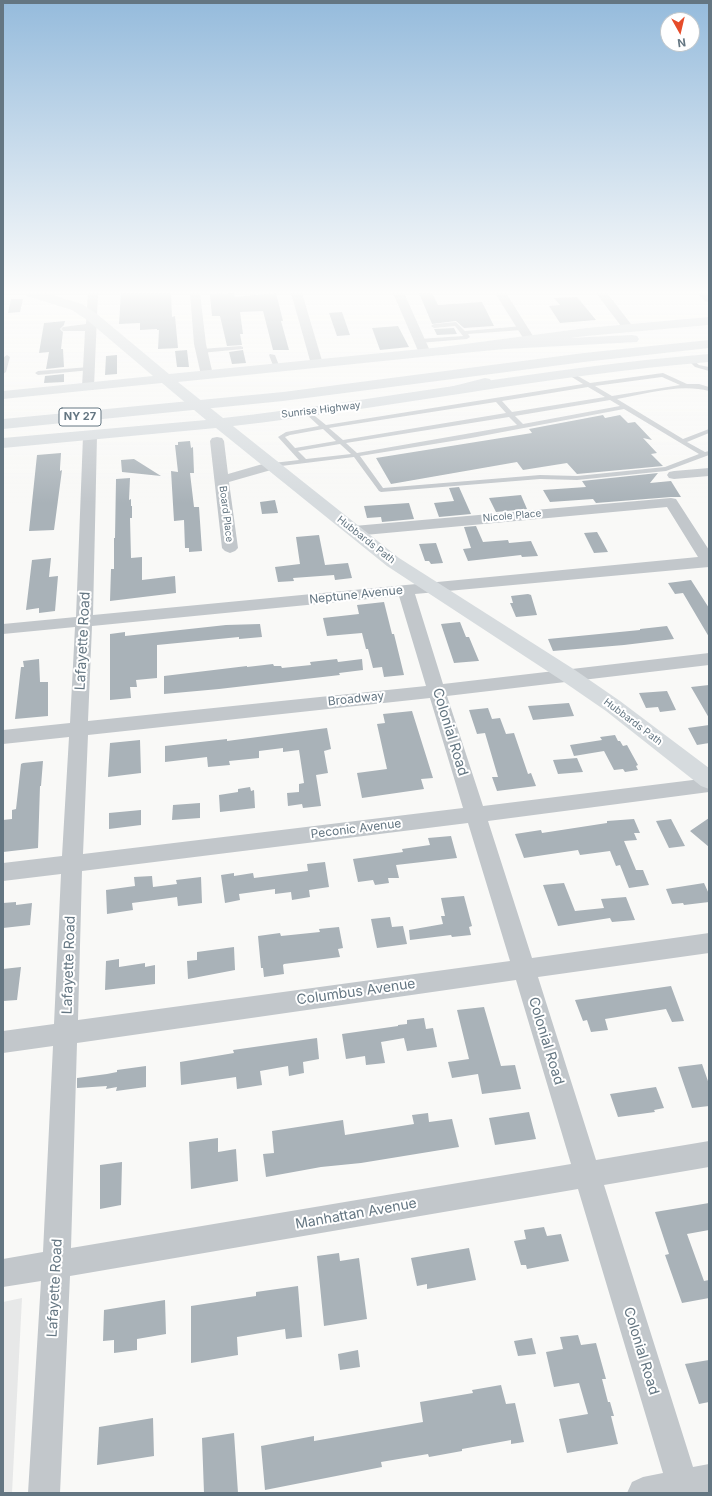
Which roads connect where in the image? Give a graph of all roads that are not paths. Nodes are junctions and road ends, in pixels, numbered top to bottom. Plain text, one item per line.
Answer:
1 (89, 363) edge
2 (145, 363) edge
3 (204, 363) edge
4 (266, 363) edge
5 (300, 363) edge
6 (324, 363) edge
7 (459, 363) edge
8 (541, 363) edge
9 (582, 363) edge
10 (608, 363) edge
11 (660, 363) edge
12 (694, 363) edge
13 (317, 364) joint
14 (89, 369) junction
15 (709, 369) edge
16 (569, 373) junction
17 (38, 374) dead end
18 (207, 375) junction
19 (663, 375) junction
20 (166, 379) junction
21 (589, 385) junction
22 (686, 386) junction
23 (88, 387) junction
24 (709, 389) edge
25 (451, 391) junction
26 (3, 395) edge
27 (610, 398) junction
28 (498, 400) junction
29 (625, 406) junction
30 (3, 412) edge
31 (308, 413) junction
32 (510, 414) junction
33 (3, 424) edge
34 (521, 426) junction
35 (325, 428) junction
36 (709, 431) edge
37 (218, 432) junction
38 (90, 436) junction
39 (683, 441) junction
40 (341, 442) junction
41 (3, 443) edge
42 (293, 450) junction
43 (707, 454) edge
44 (356, 455) junction
45 (304, 461) junction
46 (273, 465) junction
47 (709, 472) edge
48 (674, 475) dead end
49 (222, 480) junction
50 (354, 531) junction
51 (230, 548) dead end
52 (709, 561) edge
53 (434, 588) junction
54 (405, 590) junction
55 (84, 622) junction
56 (3, 629) edge
57 (709, 659) edge
58 (568, 675) junction
59 (437, 691) junction
60 (78, 730) junction
61 (3, 737) edge
62 (709, 780) edge
63 (709, 785) edge
64 (475, 815) junction
65 (72, 864) junction
66 (3, 872) edge
67 (709, 943) edge
68 (524, 969) junction
69 (66, 1034) junction
70 (3, 1042) edge
71 (709, 1154) edge
72 (586, 1174) junction
73 (56, 1265) junction
74 (3, 1273) edge
75 (692, 1486) edge
76 (44, 1493) edge
77 (642, 1493) edge

1 - 14 street
2 - 20 main road, Hubbards Path
3 - 18 street
4 - 18 main road
5 - 13 main road
6 - 13 main road
7 - 30 main road, Sunrise Highway / NY 27
8 - 33 main road, Sunrise Highway / NY 27
9 - 25 main road
10 - 16 main road, Sunrise Highway
11 - 19 lane
12 - 15 lane
14 - 17 lane
14 - 23 street
16 - 21 lane
16 - 25 main road, Sunrise Highway
18 - 20 main road
19 - 21 lane
19 - 22 lane
20 - 23 main road
20 - 37 main road, Hubbards Path
21 - 27 lane
21 - 28 lane
22 - 24 lane
22 - 27 lane
23 - 26 main road
25 - 31 main road, Sunrise Highway
27 - 29 lane
27 - 32 lane
28 - 32 lane
28 - 35 lane
29 - 34 lane
29 - 39 lane
31 - 35 lane
31 - 37 main road, Sunrise Highway
32 - 34 lane
32 - 40 lane
34 - 44 lane
35 - 40 lane
35 - 42 lane
36 - 39 lane
37 - 38 main road, Sunrise Highway
37 - 46 main road, Hubbards Path
37 - 49 street, Board Place
38 - 41 main road, Sunrise Highway
38 - 55 street, Lafayette Road
39 - 43 lane
40 - 42 lane
40 - 44 lane
42 - 45 lane
43 - 44 lane
44 - 45 lane
45 - 46 lane
46 - 49 street, Board Place
46 - 50 main road, Hubbards Path
47 - 48 street
49 - 51 street, Board Place
50 - 52 street, Nicole Place
50 - 53 main road, Hubbards Path
52 - 53 street, Neptune Avenue
53 - 54 street, Neptune Avenue
53 - 58 main road, Hubbards Path
54 - 55 street, Neptune Avenue
54 - 59 street, Colonial Road
55 - 56 street, Neptune Avenue
55 - 60 street, Lafayette Road
57 - 58 street, Broadway
58 - 59 street, Broadway
58 - 62 main road, Hubbards Path
59 - 60 street, Broadway
59 - 64 street, Colonial Road
60 - 61 street, Broadway
60 - 65 street, Lafayette Road
63 - 64 street, Peconic Avenue
64 - 65 street, Peconic Avenue
64 - 68 street, Colonial Road
65 - 66 street, Peconic Avenue
65 - 69 street, Lafayette Road
67 - 68 street, Columbus Avenue
68 - 69 street, Columbus Avenue
68 - 72 street, Colonial Road
69 - 70 street, Columbus Avenue
69 - 73 street, Lafayette Road
71 - 72 street, Manhattan Avenue
72 - 73 street, Manhattan Avenue
72 - 75 street, Colonial Road
73 - 74 street, Manhattan Avenue
73 - 76 street, Lafayette Road
75 - 77 street

